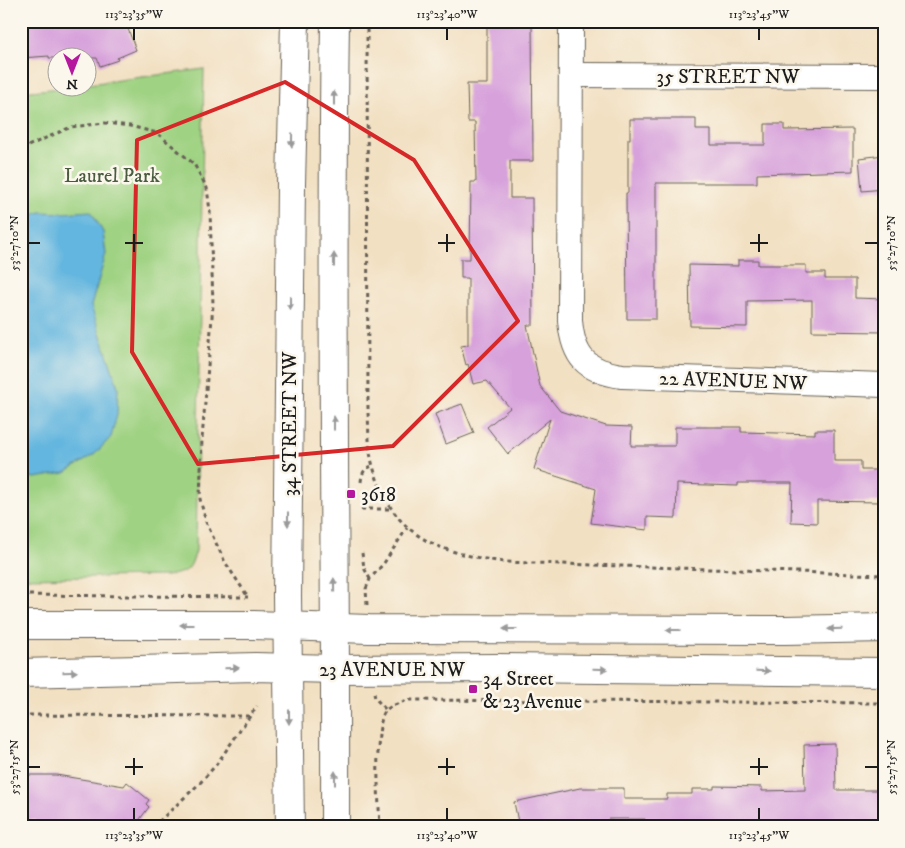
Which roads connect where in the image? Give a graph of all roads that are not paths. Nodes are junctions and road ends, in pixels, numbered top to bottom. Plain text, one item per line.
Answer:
1 (295, 21) edge
2 (335, 21) edge
3 (571, 21) edge
4 (571, 75) junction
5 (884, 76) edge
6 (884, 386) edge
7 (21, 625) edge
8 (288, 626) junction
9 (335, 628) junction
10 (884, 628) edge
11 (289, 668) junction
12 (335, 669) junction
13 (884, 672) edge
14 (21, 673) edge
15 (290, 827) edge
16 (335, 827) edge

1 -> 8 main road, 34 STREET NW
9 -> 2 main road
3 - 4 street
4 - 5 street, 35 STREET NW
4 - 6 street, 22 AVENUE NW
8 -> 7 main road, 23 AVENUE NW
8 - 9 main road, 23 AVENUE NW
8 - 11 main road, 34 STREET NW
10 -> 9 main road, 23 AVENUE NW
9 - 12 main road
11 - 12 main road, 23 AVENUE NW
14 -> 11 main road, 23 AVENUE NW
11 -> 15 main road, 34 STREET NW
12 -> 13 main road, 23 AVENUE NW
16 -> 12 main road

